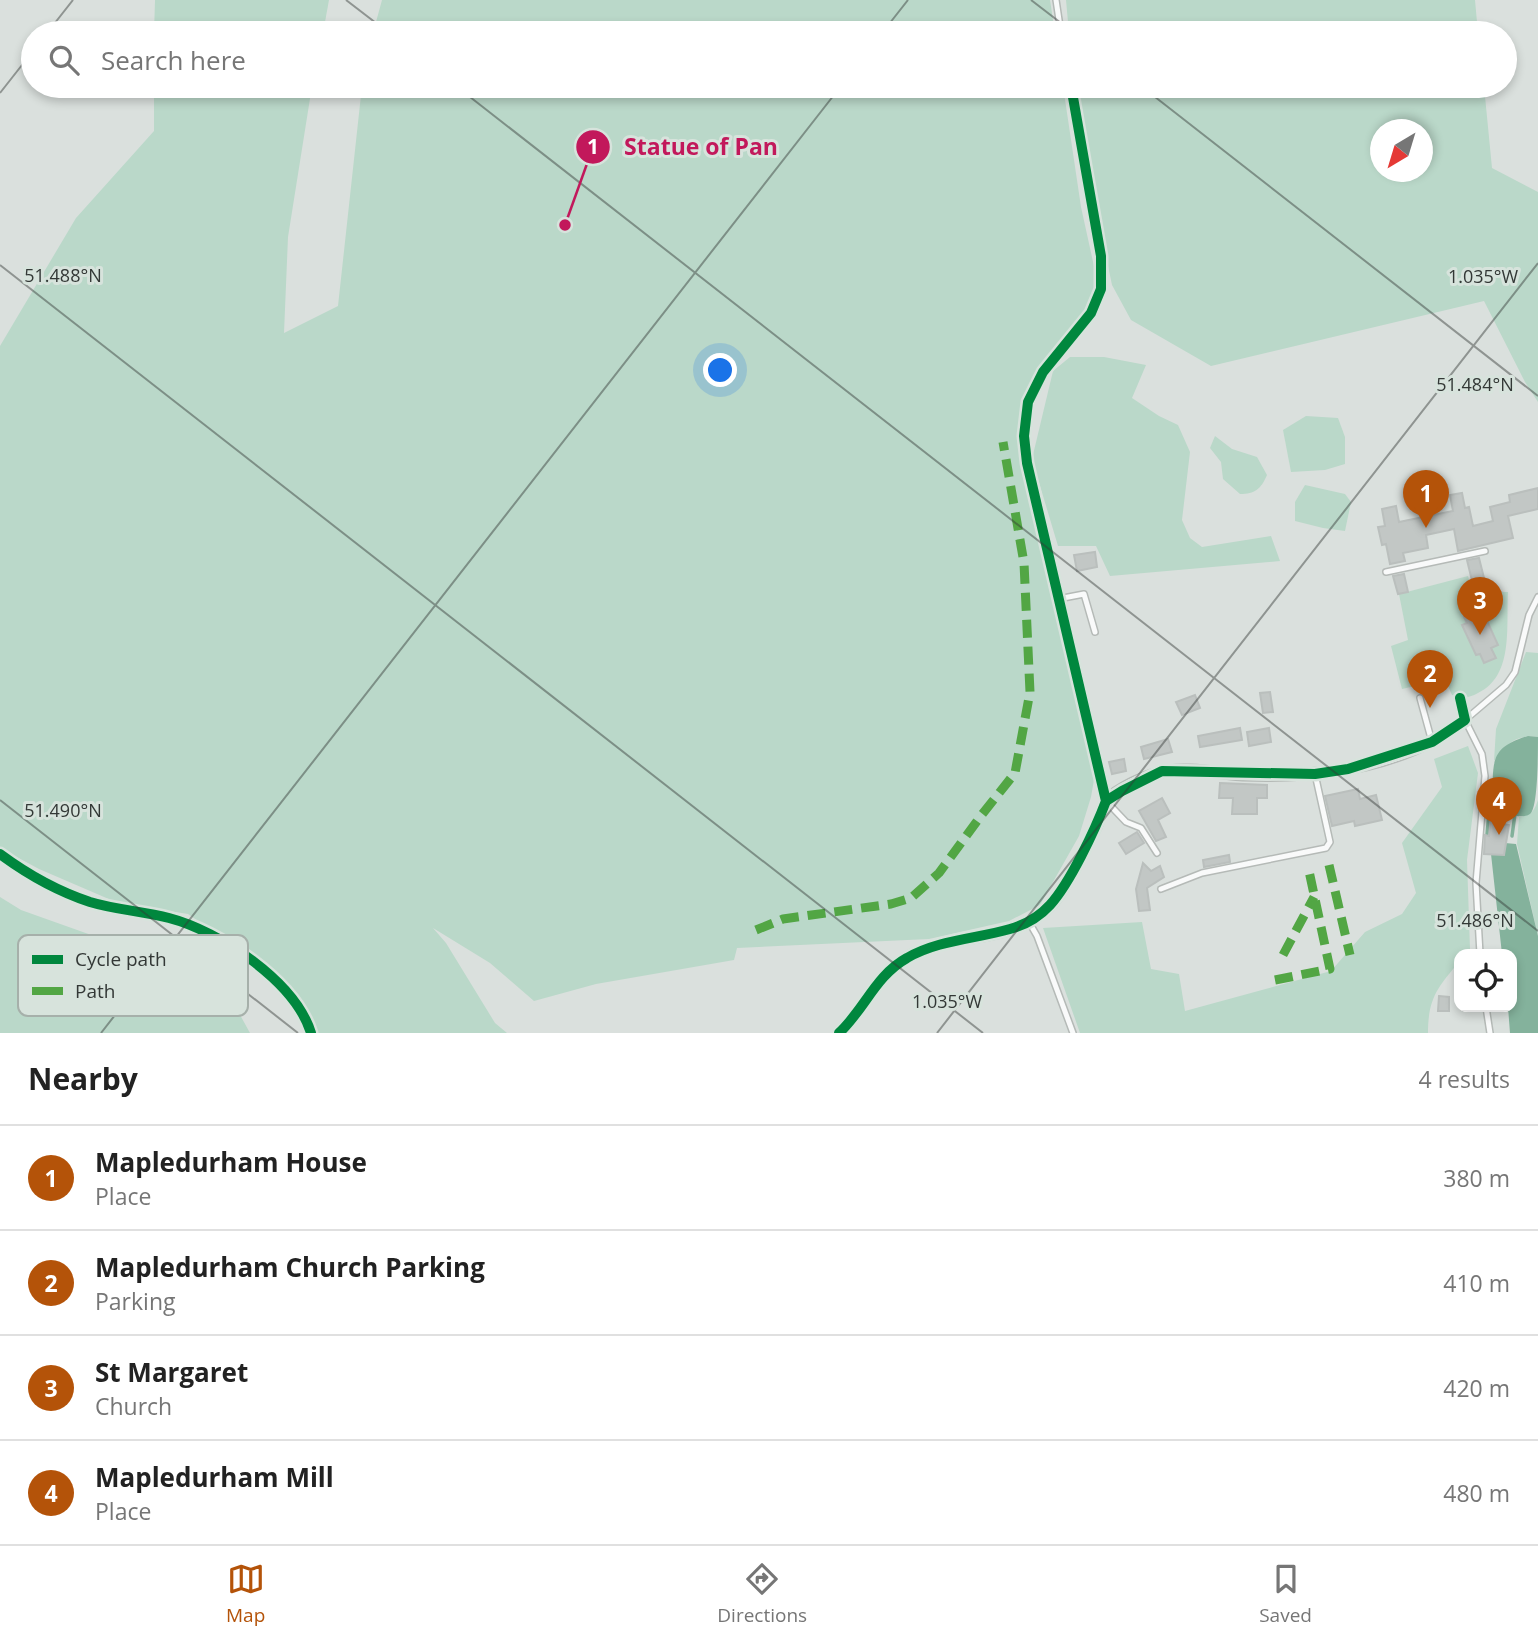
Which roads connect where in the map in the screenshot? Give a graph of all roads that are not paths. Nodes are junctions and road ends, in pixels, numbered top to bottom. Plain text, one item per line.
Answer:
1 (1056, 0) edge
2 (1059, 21) edge
3 (1073, 98) edge
4 (1485, 551) dead end
5 (1386, 572) dead end
6 (1538, 597) edge
7 (1058, 599) junction
8 (1095, 632) dead end
9 (1420, 698) dead end
10 (1460, 698) dead end
11 (1465, 720) junction
12 (1432, 742) junction
13 (1315, 774) junction
14 (1106, 801) junction
15 (1157, 853) dead end
16 (0, 854) edge
17 (1161, 890) dead end
18 (1029, 922) junction
19 (208, 935) edge
20 (1480, 949) edge
21 (248, 960) edge
22 (1487, 1012) edge
23 (311, 1033) edge
24 (839, 1033) edge
25 (1073, 1033) edge
26 (1490, 1033) edge

1 - 2 lane
3 - 7 lane
4 - 5 lane
6 - 11 lane
7 - 8 lane
7 - 14 lane
9 - 12 lane
10 - 11 street
11 - 12 street
11 - 20 lane
12 - 13 street
13 - 14 street
13 - 17 lane
14 - 15 lane
14 - 18 street
16 - 19 street
18 - 24 street
18 - 25 lane
21 - 23 street
22 - 26 lane

